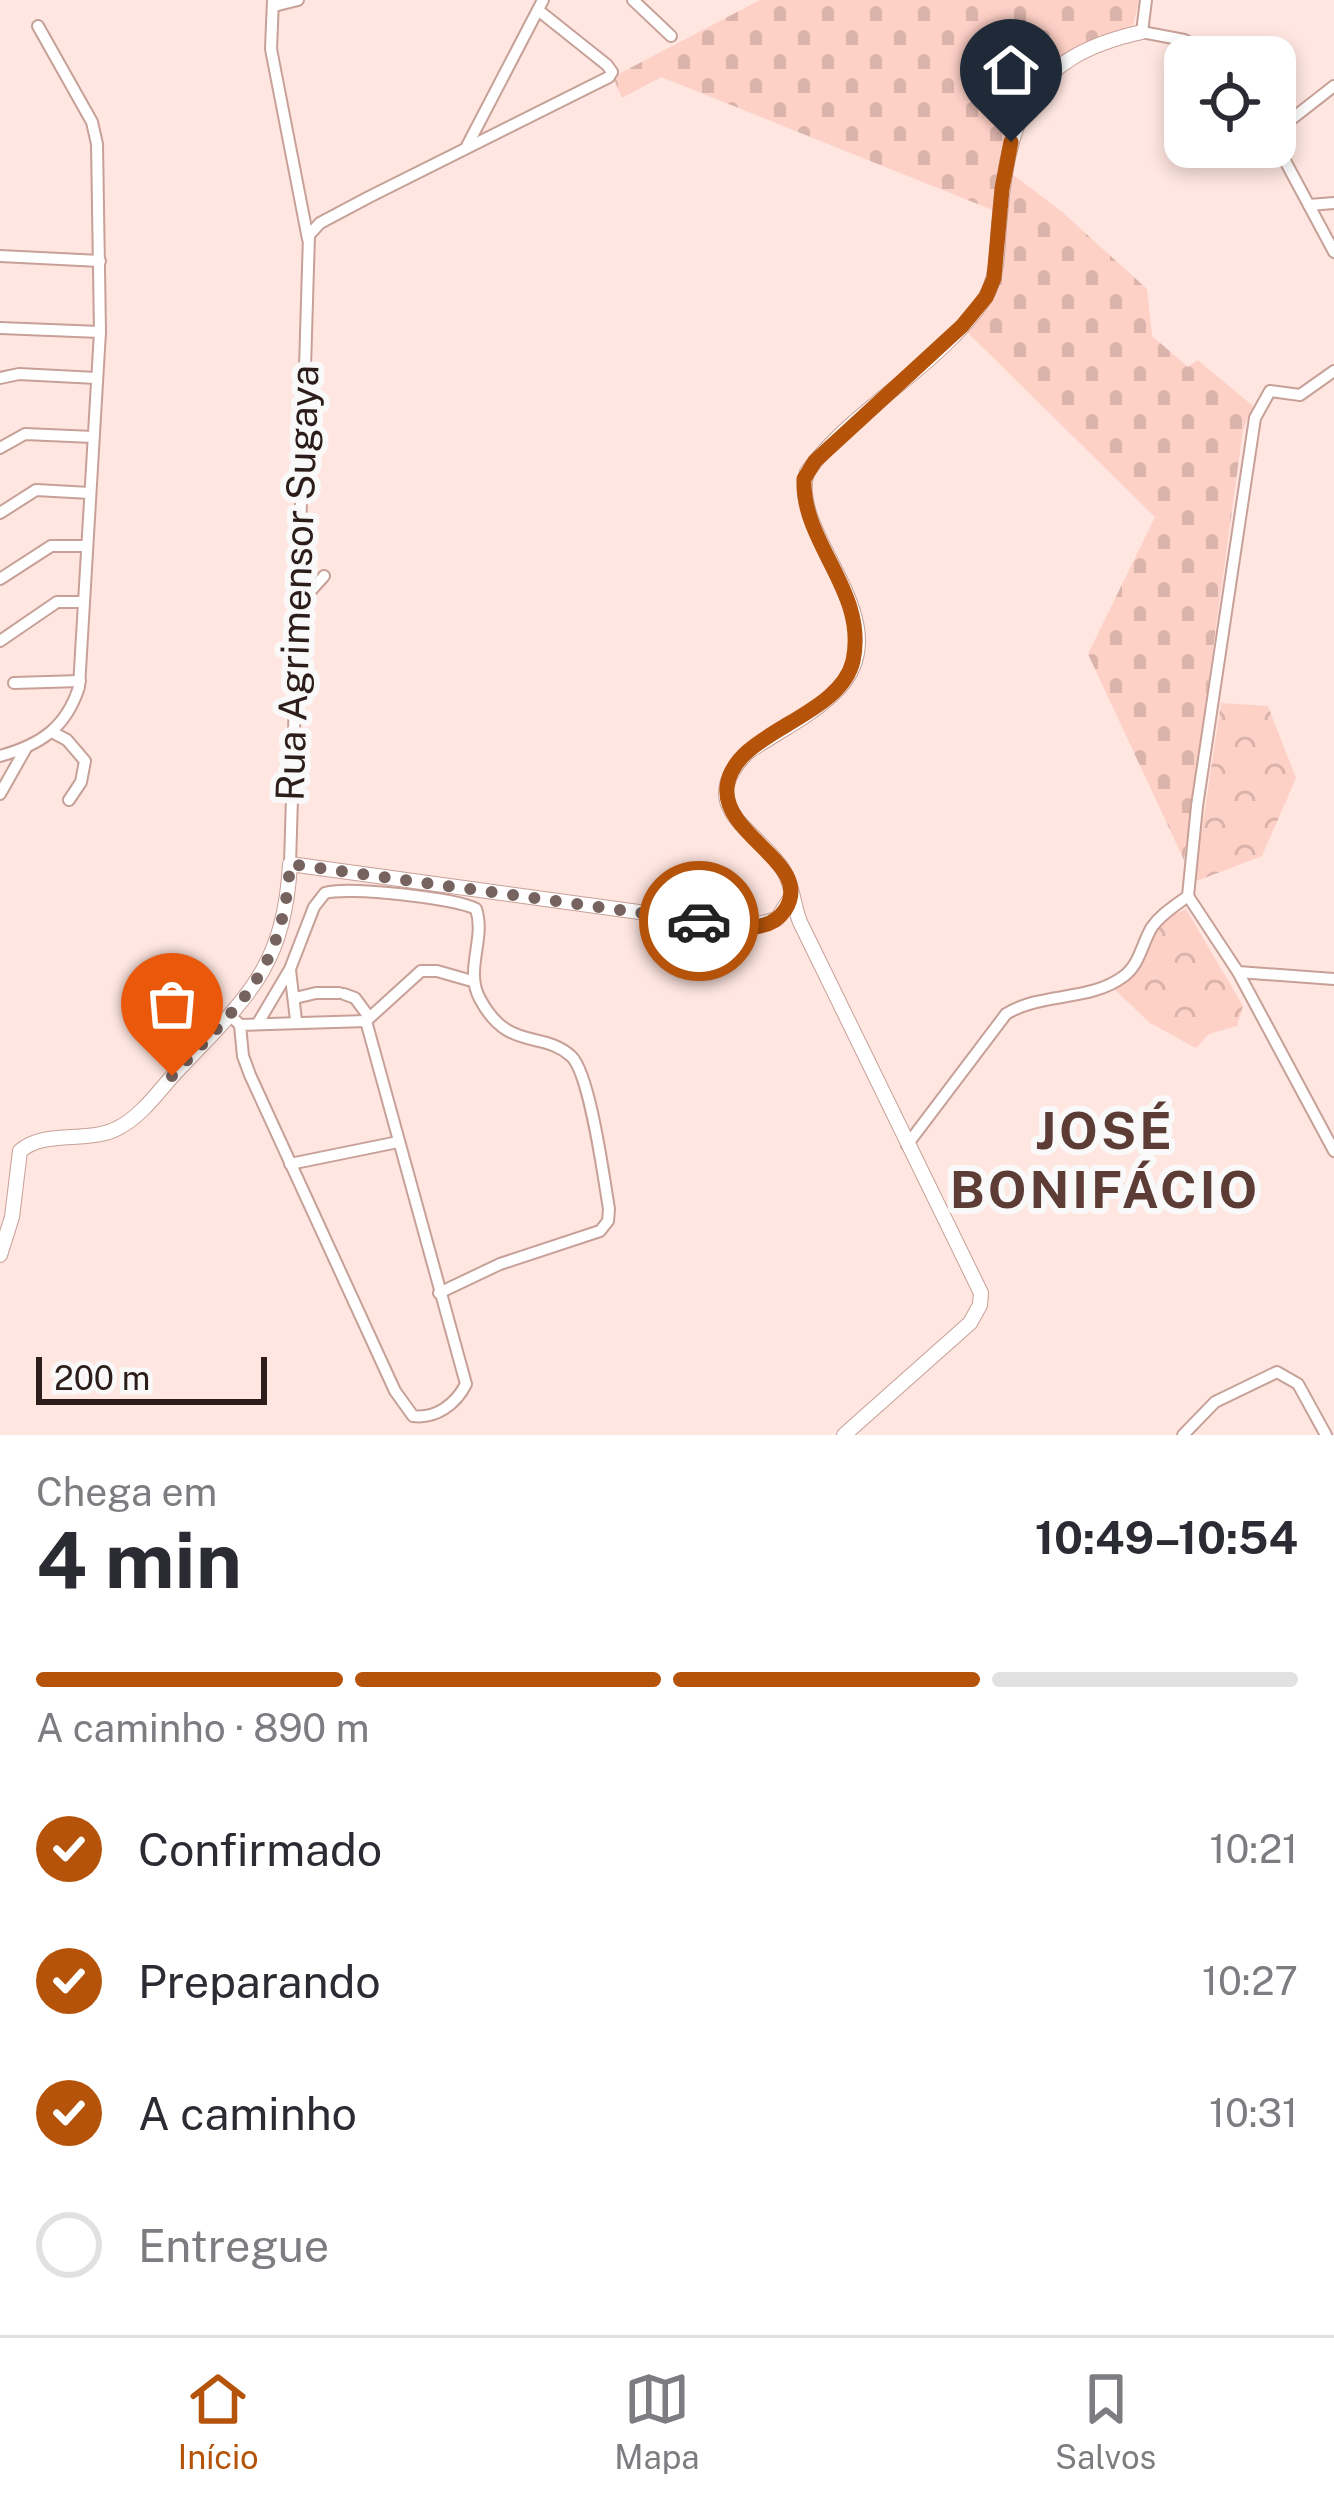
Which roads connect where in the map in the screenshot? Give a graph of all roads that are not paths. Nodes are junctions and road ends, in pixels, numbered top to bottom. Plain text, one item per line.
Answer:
1 (298, 0) edge
2 (632, 0) edge
3 (1146, 0) edge
4 (273, 3) edge
5 (541, 5) edge
6 (38, 26) dead end
7 (1142, 32) junction
8 (671, 36) dead end
9 (1164, 36) edge
10 (1334, 86) edge
11 (1296, 116) edge
12 (466, 147) junction
13 (1289, 168) edge
14 (1334, 203) edge
15 (1309, 205) junction
16 (308, 238) junction
17 (1334, 252) edge
18 (0, 256) edge
19 (100, 261) junction
20 (0, 328) edge
21 (100, 332) junction
22 (1334, 370) edge
23 (0, 378) edge
24 (96, 378) junction
25 (93, 437) junction
26 (0, 448) edge
27 (90, 493) junction
28 (0, 513) edge
29 (87, 546) junction
30 (324, 575) dead end
31 (0, 579) edge
32 (84, 602) junction
33 (296, 606) junction
34 (0, 641) edge
35 (80, 681) junction
36 (14, 682) dead end
37 (52, 733) junction
38 (26, 748) junction
39 (0, 756) edge
40 (0, 794) edge
41 (69, 800) dead end
42 (290, 864) junction
43 (1188, 896) junction
44 (790, 897) junction
45 (290, 969) junction
46 (1238, 972) junction
47 (1334, 979) edge
48 (472, 981) junction
49 (295, 998) junction
50 (367, 1019) junction
51 (235, 1020) junction
52 (296, 1020) junction
53 (259, 1023) junction
54 (398, 1142) junction
55 (907, 1144) junction
56 (1334, 1150) edge
57 (290, 1164) junction
58 (0, 1255) edge
59 (439, 1293) junction
60 (844, 1435) edge
61 (1183, 1435) edge
62 (1326, 1435) edge

1 - 4 street
2 - 8 street
3 - 7 street
4 - 16 street, Rua Agrimensor Sugaya
5 - 12 street
5 - 12 street
6 - 19 street
7 - 9 street
7 - 44 main road
10 - 11 street
12 - 16 street
13 - 15 street
14 - 15 street
15 - 17 street
16 - 33 street, Rua Agrimensor Sugaya
18 - 19 street
19 - 21 street
20 - 21 street
21 - 24 street
22 - 43 street
23 - 24 street
24 - 25 street
25 - 26 street
25 - 27 street
27 - 28 street
27 - 29 street
29 - 31 street
29 - 32 street
30 - 33 street
32 - 34 street
32 - 35 street
33 - 42 street, Rua Agrimensor Sugaya
35 - 36 street
35 - 37 street
37 - 38 street
37 - 41 street
38 - 39 street
38 - 40 street
42 - 44 main road
42 - 51 main road, Rua Agrimensor Sugaya
43 - 46 street
43 - 55 street
44 - 55 main road
45 - 48 street
45 - 49 street
45 - 53 street
46 - 47 street
46 - 56 street
48 - 50 street
48 - 59 street
49 - 50 street
49 - 52 street
50 - 52 street
50 - 54 street
51 - 53 street
51 - 57 street
51 - 58 main road, Rua Agrimensor Sugaya
52 - 53 street
54 - 57 street
54 - 59 street
55 - 60 main road
57 - 59 street
61 - 62 street

